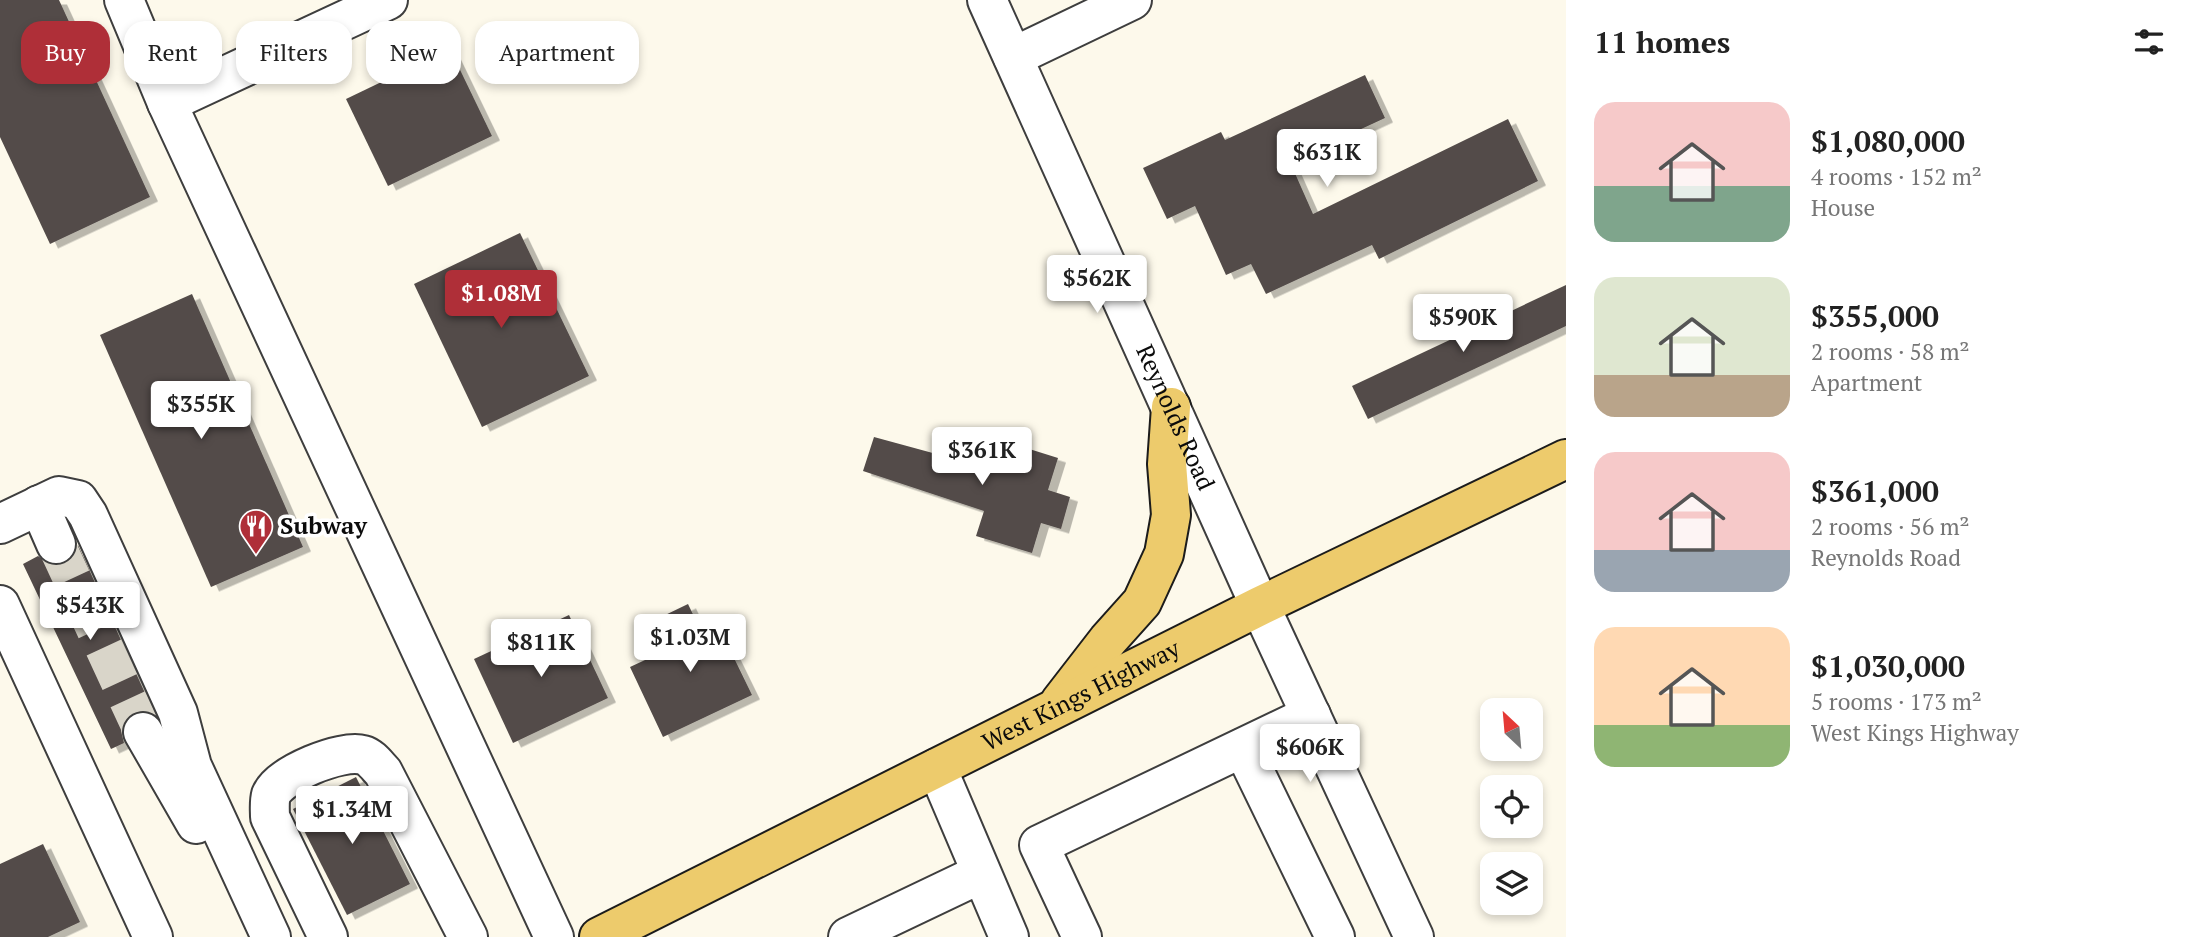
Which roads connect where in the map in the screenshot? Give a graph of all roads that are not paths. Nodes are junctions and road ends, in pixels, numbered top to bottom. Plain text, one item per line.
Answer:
1 (124, 0) edge
2 (387, 0) edge
3 (987, 0) edge
4 (1132, 0) edge
5 (1013, 57) junction
6 (167, 103) junction
7 (1171, 407) junction
8 (1566, 458) edge
9 (39, 505) junction
10 (0, 524) edge
11 (56, 544) tunnel mouth
12 (0, 605) edge
13 (1260, 607) junction
14 (1055, 709) junction
15 (1311, 715) junction
16 (143, 732) tunnel mouth
17 (1243, 748) junction
18 (937, 768) junction
19 (980, 874) junction
20 (252, 897) junction
21 (153, 937) edge
22 (271, 937) edge
23 (328, 937) edge
24 (468, 937) edge
25 (554, 937) edge
26 (599, 937) edge
27 (848, 937) edge
28 (1009, 937) edge
29 (1082, 937) edge
30 (1335, 937) edge
31 (1414, 937) edge

1 - 6 street
2 - 6 street
3 - 5 street, Reynolds Road
4 - 5 street
5 - 7 street, Reynolds Road
6 - 25 street
7 - 13 street, Reynolds Road
7 - 14 main road
8 - 13 main road, West Kings Highway
9 - 10 street
9 - 11 street
9 - 20 street
12 - 21 street
13 - 14 main road, West Kings Highway
13 - 15 street, Reynolds Road
14 - 18 main road, West Kings Highway
15 - 17 street
15 - 31 street, Reynolds Road
16 - 20 street
17 - 29 street
17 - 30 street
18 - 19 street
18 - 26 main road, West Kings Highway
19 - 27 street
19 - 28 street
20 - 22 street
23 - 24 street

